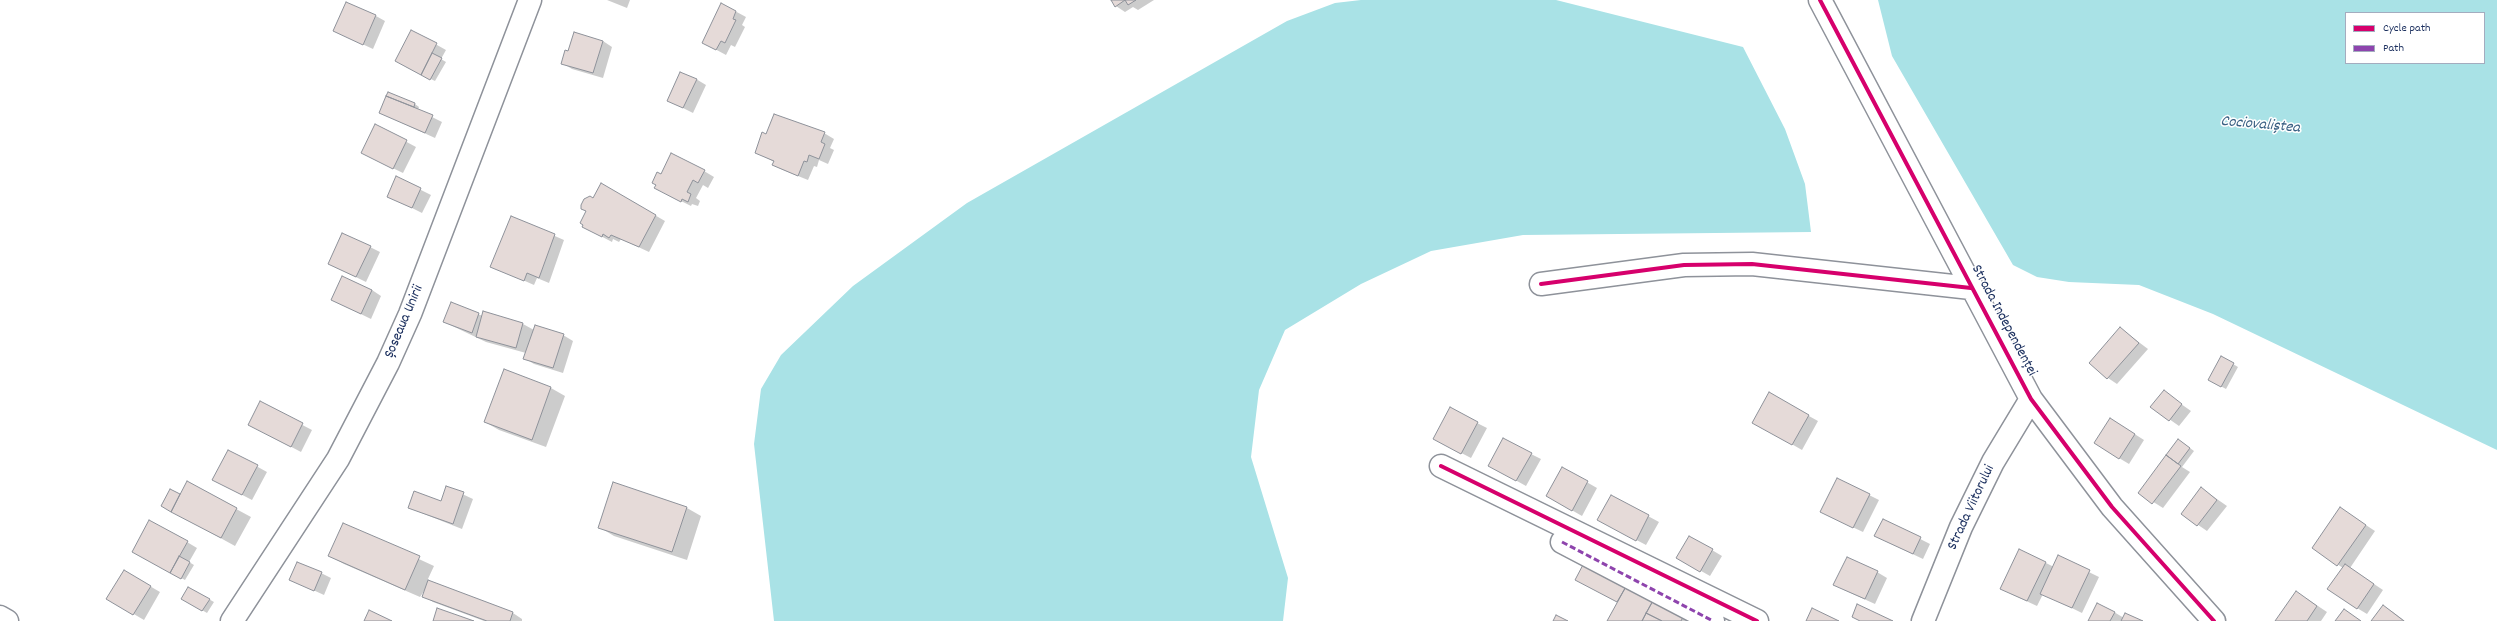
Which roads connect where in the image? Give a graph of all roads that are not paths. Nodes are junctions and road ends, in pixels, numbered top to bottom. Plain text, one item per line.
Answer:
1 (530, 0) edge
2 (1820, 0) edge
3 (1541, 284) dead end
4 (1971, 288) junction
5 (2031, 399) junction
6 (1441, 466) dead end
7 (1562, 542) dead end
8 (0, 617) edge
9 (7, 621) edge
10 (232, 621) edge
11 (1713, 621) edge
12 (1757, 621) edge
13 (1923, 621) edge
14 (2214, 621) edge

1 - 10 street, Șoseaua Unirii
2 - 4 street, Strada Independenței
3 - 4 street
4 - 5 street, Strada Independenței
5 - 13 street, Strada Viitorului
5 - 14 street, Strada Independenței
6 - 12 street
7 - 11 street
8 - 9 street

